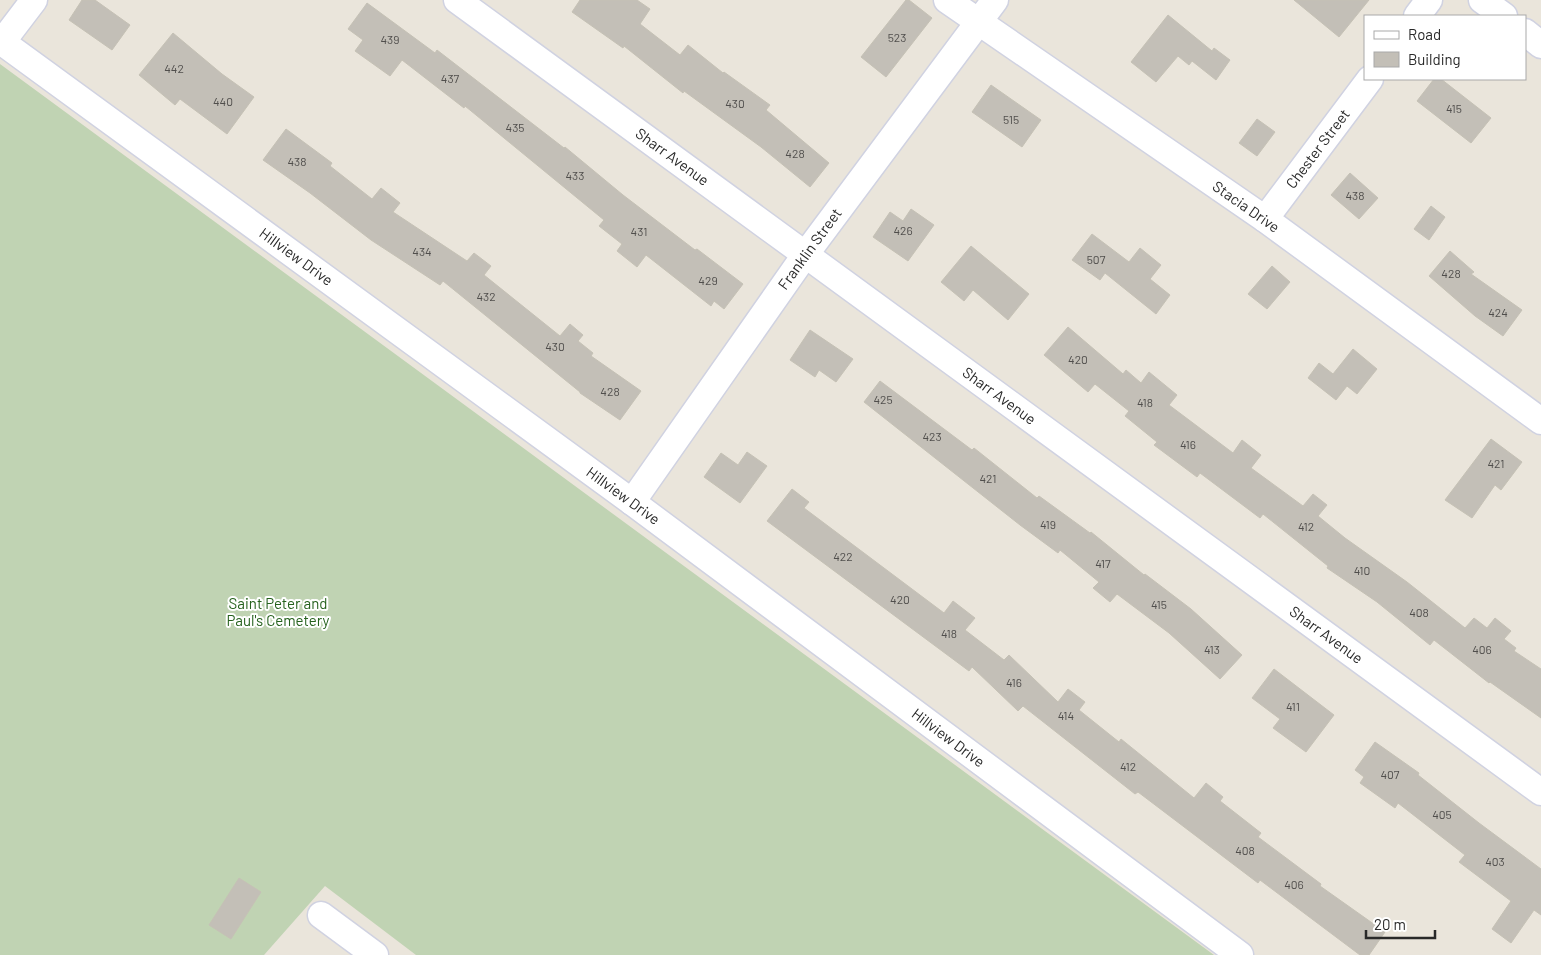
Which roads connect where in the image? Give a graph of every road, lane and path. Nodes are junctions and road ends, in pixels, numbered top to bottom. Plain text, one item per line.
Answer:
1 (34, 0) edge
2 (457, 0) edge
3 (946, 0) edge
4 (995, 0) edge
5 (1429, 0) edge
6 (1482, 0) edge
7 (1418, 15) edge
8 (1503, 15) edge
9 (978, 23) junction
10 (1526, 33) edge
11 (1541, 45) edge
12 (1369, 80) edge
13 (1265, 219) junction
14 (805, 255) junction
15 (1541, 421) edge
16 (632, 502) junction
17 (1541, 792) edge
18 (321, 915) dead end
19 (375, 955) edge
20 (1240, 955) edge

1 - 16 street, Hillview Drive
2 - 14 street, Sharr Avenue
3 - 9 street, Stacia Drive
4 - 9 street, Franklin Street
5 - 7 street
6 - 8 street
9 - 13 street, Stacia Drive
9 - 14 street, Franklin Street
10 - 11 street
12 - 13 street, Chester Street
13 - 15 street, Stacia Drive
14 - 16 street, Franklin Street
14 - 17 street, Sharr Avenue
16 - 20 street, Hillview Drive
18 - 19 street

